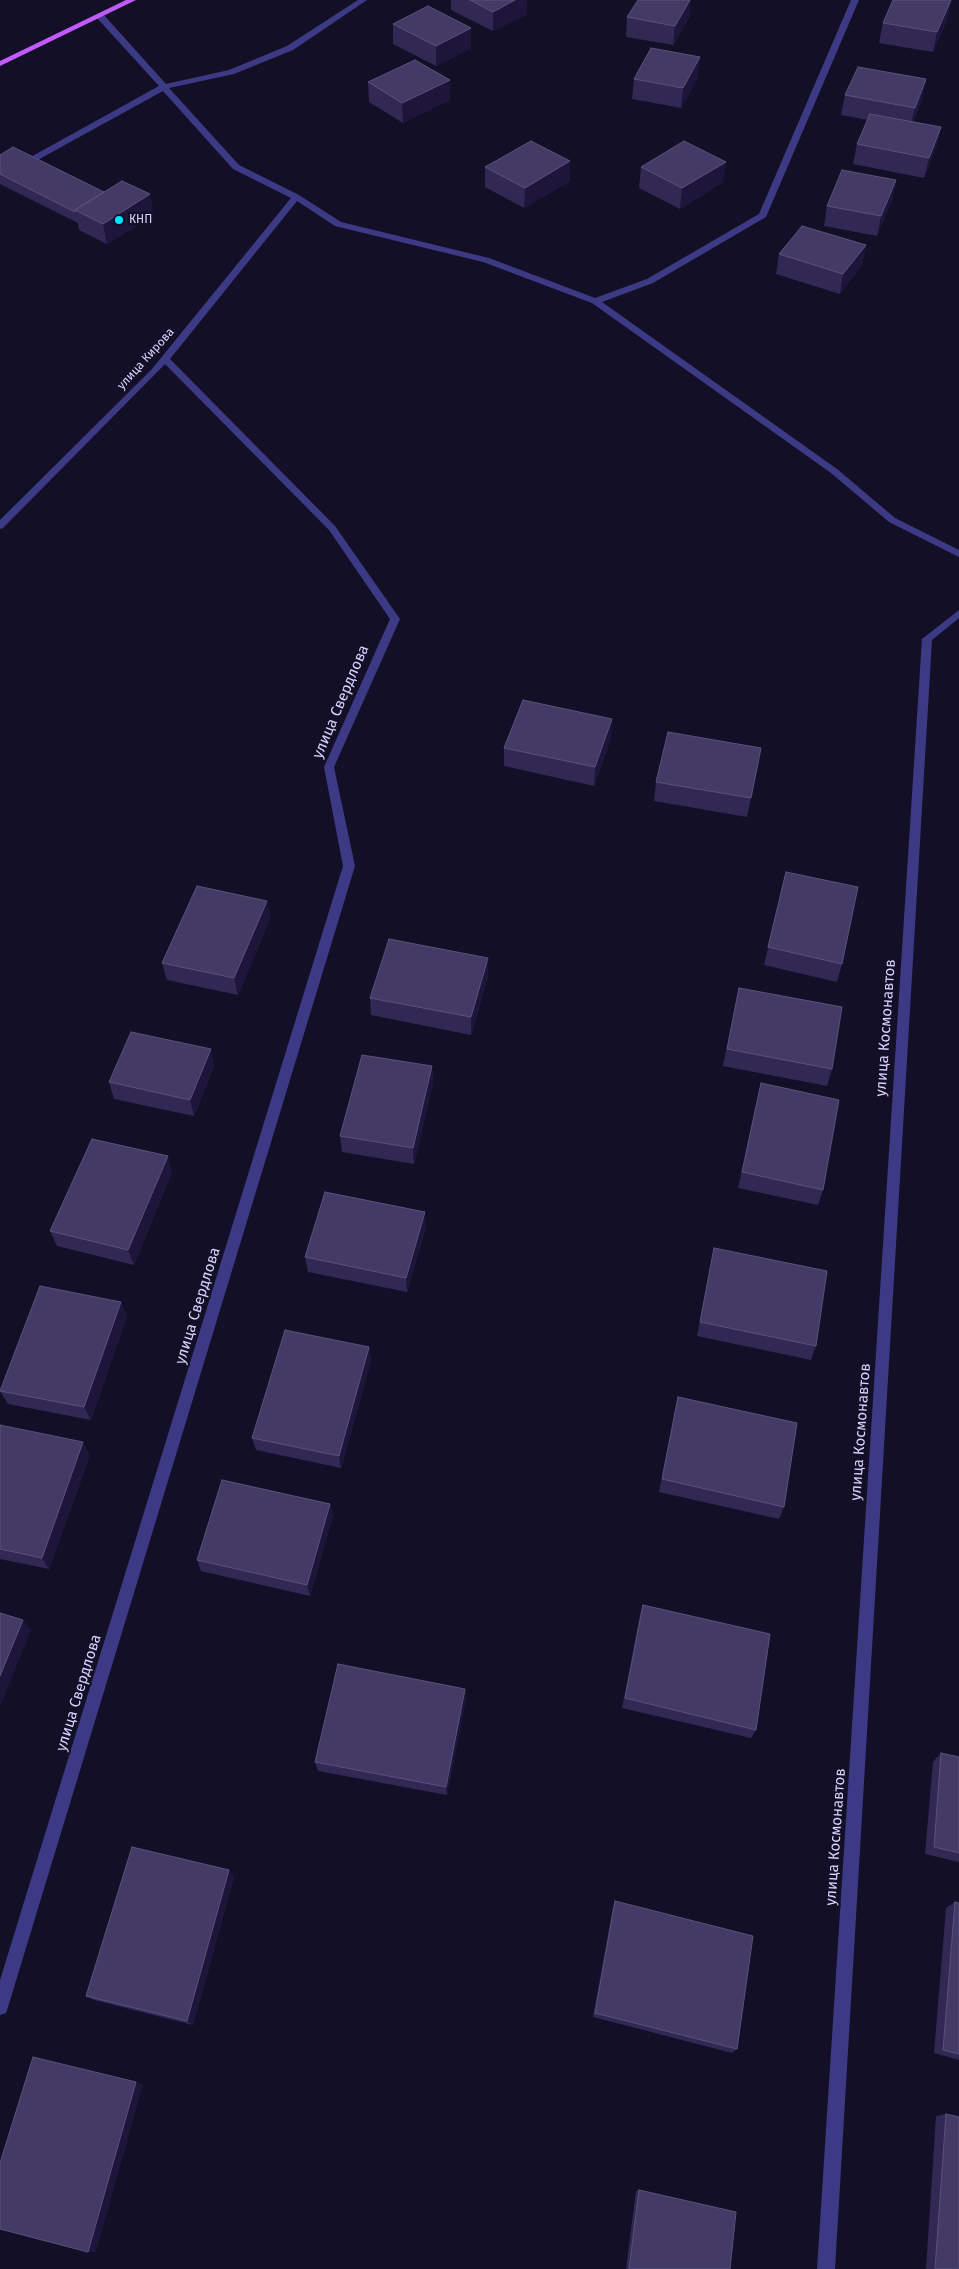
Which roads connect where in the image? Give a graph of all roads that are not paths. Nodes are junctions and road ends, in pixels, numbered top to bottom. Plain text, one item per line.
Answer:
1 (132, 0) edge
2 (363, 0) edge
3 (855, 0) edge
4 (100, 16) junction
5 (0, 64) edge
6 (164, 87) junction
7 (0, 177) edge
8 (296, 197) junction
9 (595, 301) junction
10 (165, 359) junction
11 (0, 526) edge
12 (959, 554) edge
13 (959, 613) edge
14 (0, 2007) edge
15 (826, 2269) edge

1 - 4 main road
2 - 6 street
3 - 9 street
4 - 5 main road
4 - 6 street
6 - 7 street
6 - 8 street
8 - 9 street
8 - 10 street, улица Кирова
9 - 12 street
10 - 11 street, улица Кирова
10 - 14 street, улица Свердлова
13 - 15 street, улица Космонавтов

